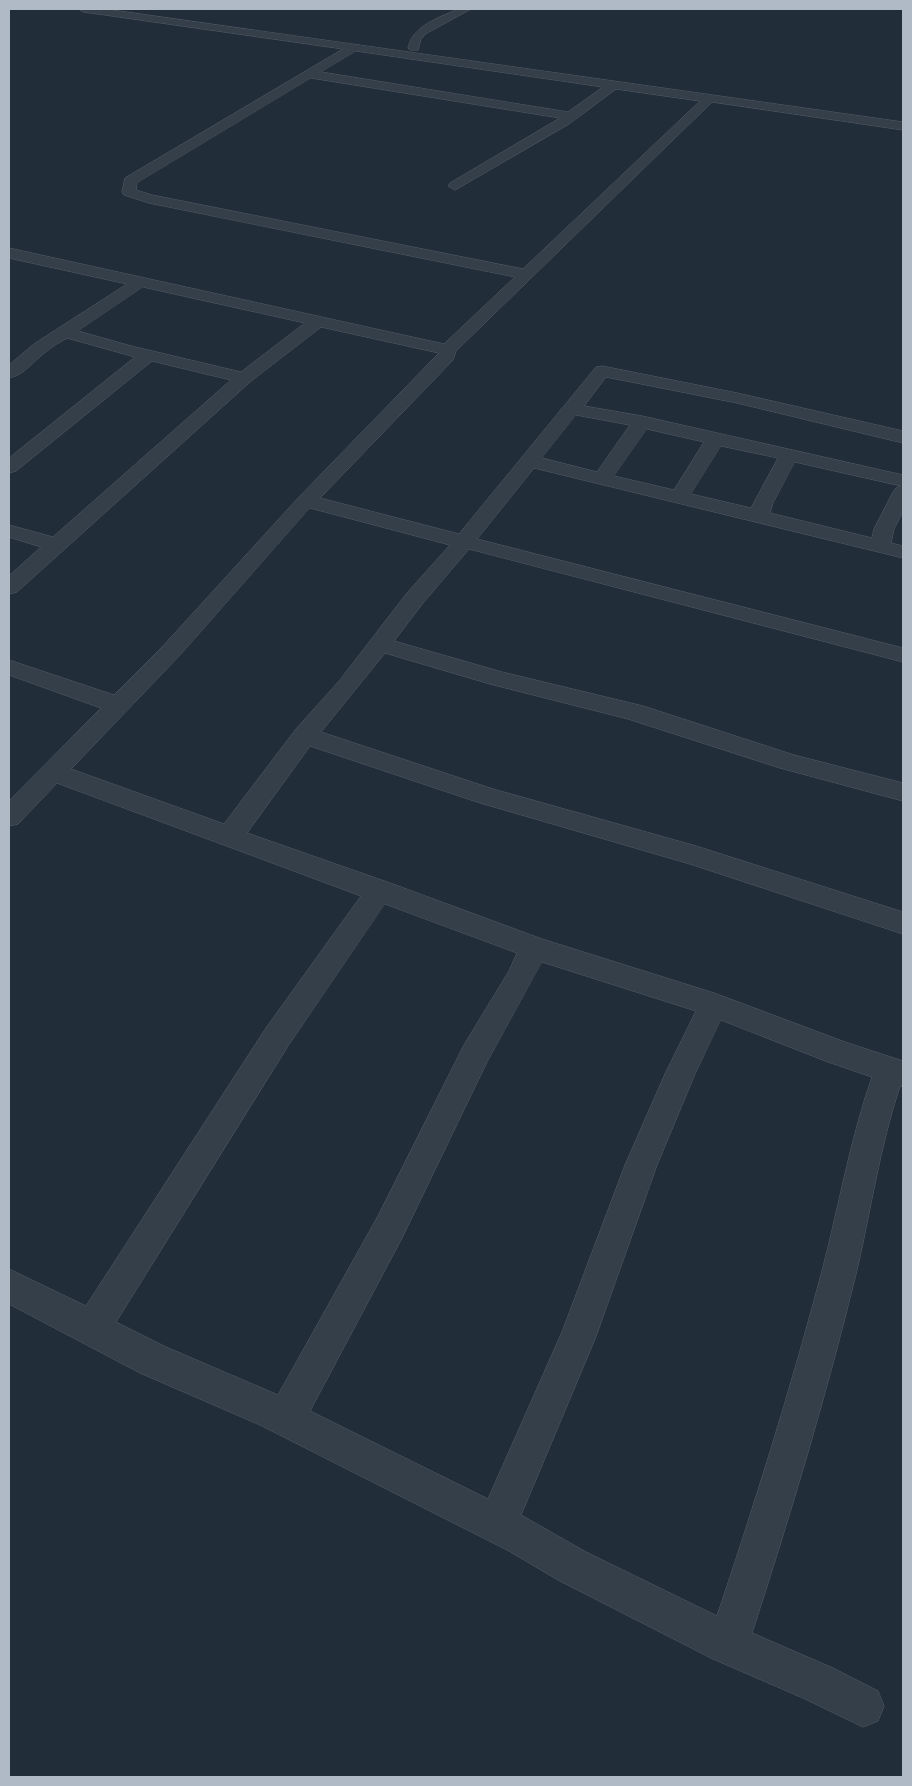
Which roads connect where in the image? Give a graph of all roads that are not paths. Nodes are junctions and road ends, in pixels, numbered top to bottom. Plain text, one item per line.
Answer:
1 (84, 9) edge
2 (135, 9) edge
3 (466, 9) edge
4 (355, 47) junction
5 (414, 48) junction
6 (309, 74) junction
7 (613, 85) junction
8 (708, 99) junction
9 (570, 116) junction
10 (903, 117) edge
11 (903, 126) edge
12 (455, 186) dead end
13 (9, 253) edge
14 (526, 274) junction
15 (141, 282) junction
16 (318, 320) junction
17 (65, 332) junction
18 (448, 350) junction
19 (149, 355) junction
20 (13, 367) edge
21 (244, 378) junction
22 (572, 409) junction
23 (642, 422) junction
24 (903, 437) edge
25 (715, 440) junction
26 (789, 456) junction
27 (529, 461) junction
28 (9, 467) edge
29 (601, 480) junction
30 (903, 481) edge
31 (903, 492) edge
32 (679, 498) junction
33 (306, 501) junction
34 (759, 516) junction
35 (9, 531) edge
36 (464, 542) junction
37 (56, 545) junction
38 (880, 546) junction
39 (903, 552) edge
40 (9, 587) edge
41 (380, 644) junction
42 (903, 655) edge
43 (9, 667) edge
44 (117, 705) junction
45 (305, 735) junction
46 (53, 772) junction
47 (903, 792) edge
48 (9, 817) edge
49 (228, 837) junction
50 (380, 890) junction
51 (903, 923) edge
52 (534, 948) junction
53 (714, 1005) junction
54 (897, 1072) edge
55 (9, 1286) edge
56 (92, 1328) junction
57 (286, 1418) junction
58 (497, 1524) junction
59 (728, 1644) junction
60 (863, 1706) dead end

1 - 4 street
2 - 5 street
3 - 5 street
4 - 6 street
4 - 7 street
5 - 10 street
6 - 9 street
6 - 14 street
7 - 8 street
7 - 9 street
8 - 11 street
8 - 14 street
9 - 12 street
13 - 15 street
14 - 18 street
15 - 16 street
15 - 17 street
16 - 18 street
16 - 21 street
17 - 19 street
17 - 20 street
18 - 33 street
19 - 21 street
19 - 28 street
21 - 37 street
22 - 23 street
22 - 24 street
22 - 27 street
23 - 25 street
23 - 29 street
25 - 26 street
25 - 32 street
26 - 30 street
26 - 34 street
27 - 29 street
27 - 36 street
29 - 32 street
31 - 38 street
32 - 34 street
33 - 36 street
33 - 44 street
34 - 38 street
35 - 37 street
36 - 41 street
36 - 42 street
37 - 40 street
38 - 39 street
41 - 45 street
41 - 47 street
43 - 44 street
44 - 46 street
45 - 49 street
45 - 51 street
46 - 48 street
46 - 49 street
49 - 50 street
50 - 52 street
50 - 56 street
52 - 53 street
52 - 57 street
53 - 54 street
53 - 58 street
54 - 59 street
55 - 56 street
56 - 57 street
57 - 58 street
58 - 59 street
59 - 60 street

